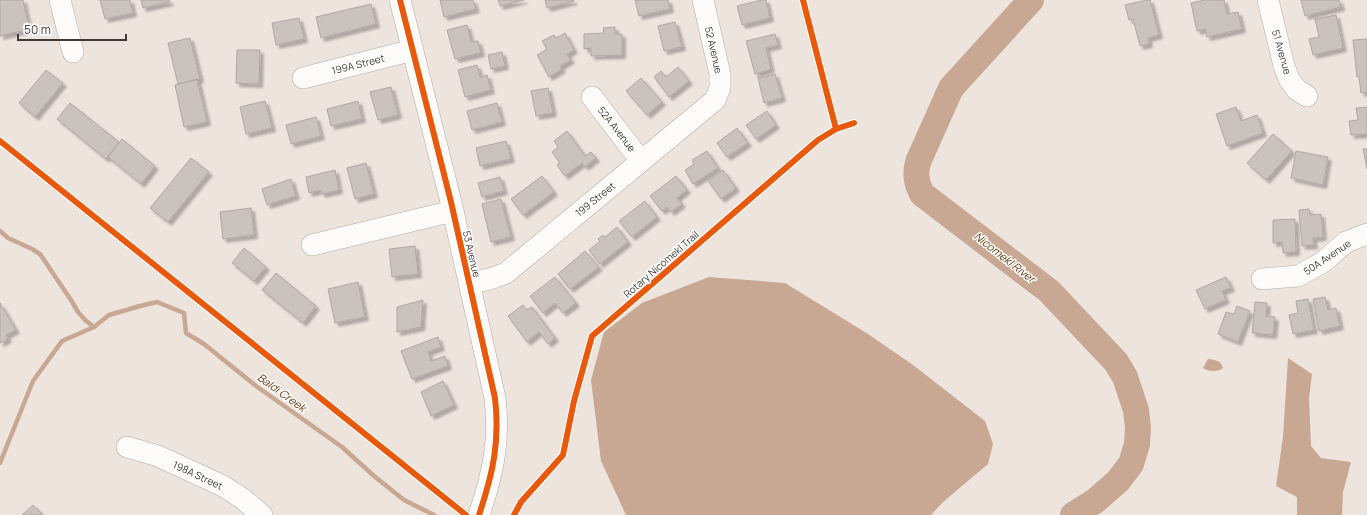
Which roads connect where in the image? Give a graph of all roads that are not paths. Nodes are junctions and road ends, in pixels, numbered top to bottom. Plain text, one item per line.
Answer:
1 (60, 0) edge
2 (400, 0) edge
3 (703, 0) edge
4 (1268, 0) edge
5 (412, 50) junction
6 (73, 52) dead end
7 (303, 78) dead end
8 (1307, 96) dead end
9 (592, 97) dead end
10 (715, 100) joint
11 (641, 161) junction
12 (452, 211) junction
13 (1367, 234) edge
14 (312, 245) dead end
15 (1262, 279) dead end
16 (469, 284) junction
17 (127, 447) dead end
18 (262, 515) edge
19 (479, 515) edge

1 - 6 street
2 - 5 street, 53 Avenue
3 - 10 street, 52 Avenue
4 - 8 street, 51 Avenue
5 - 7 street, 199A Street
5 - 12 street, 53 Avenue
9 - 11 street, 52A Avenue
10 - 11 street, 199 Street
11 - 16 street, 199 Street
12 - 14 street
12 - 16 street, 53 Avenue
13 - 15 street, 50A Avenue
16 - 19 street, 53 Avenue
17 - 18 street, 198A Street

